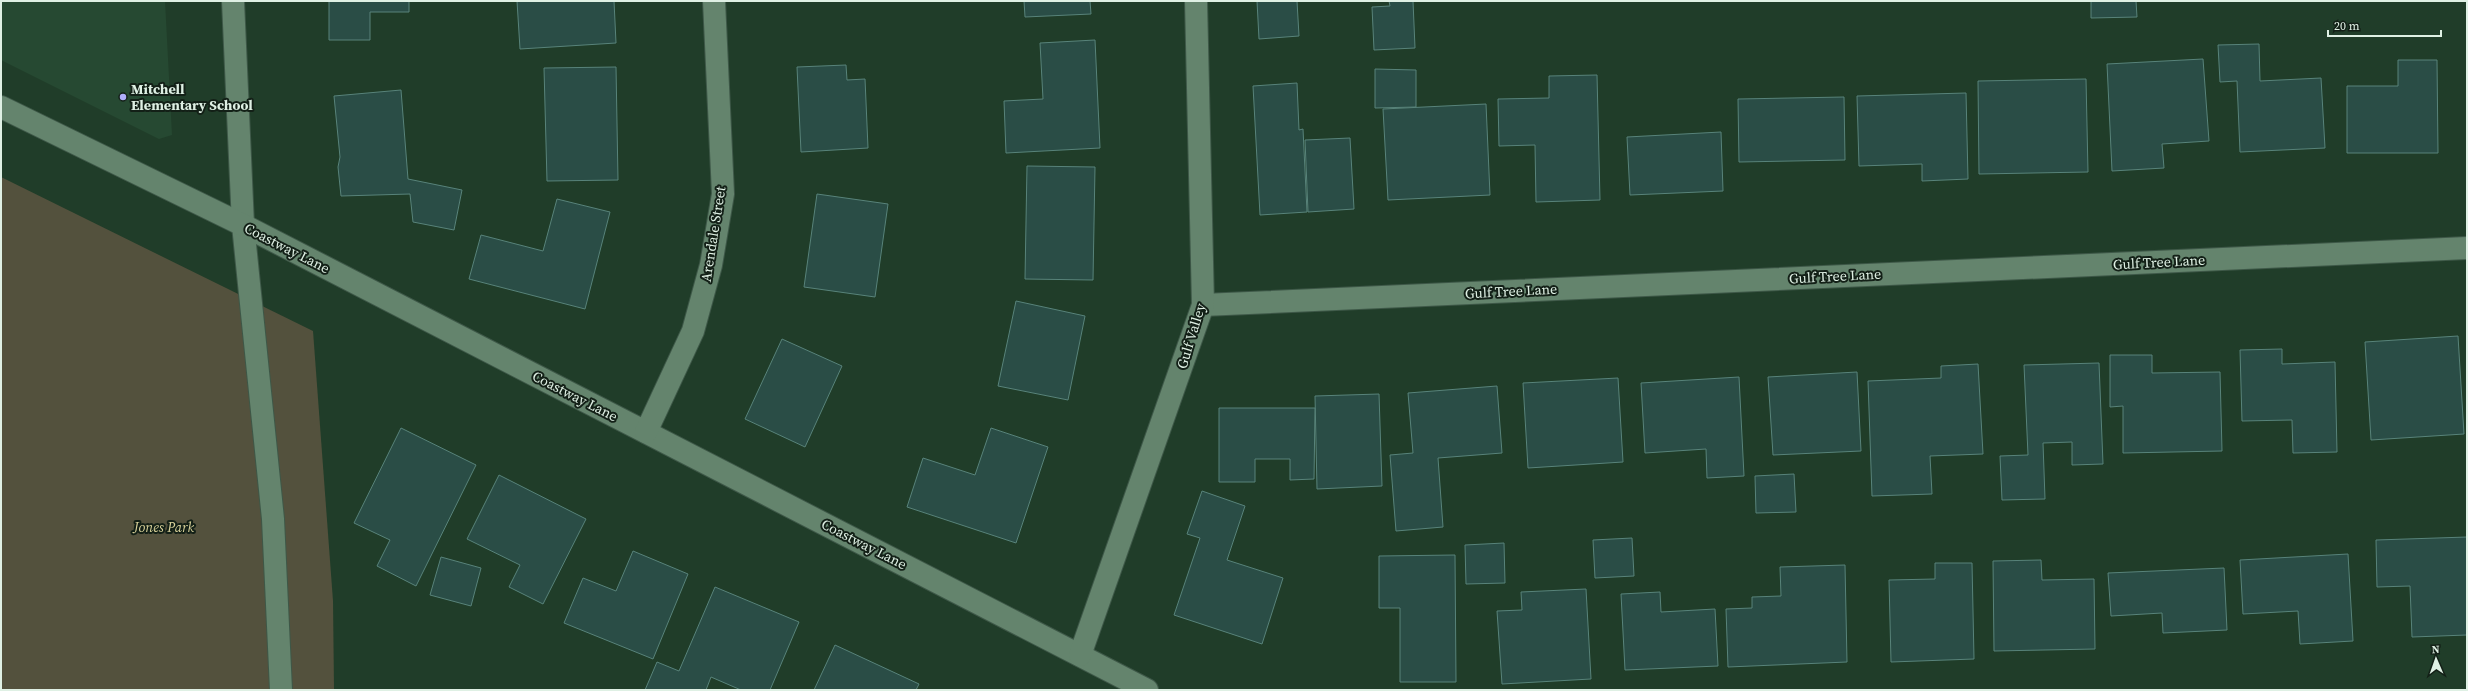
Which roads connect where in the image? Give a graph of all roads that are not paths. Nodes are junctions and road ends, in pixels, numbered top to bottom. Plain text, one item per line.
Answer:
1 (233, 1) edge
2 (714, 1) edge
3 (1196, 1) edge
4 (1, 107) edge
5 (243, 224) junction
6 (2467, 248) edge
7 (1203, 305) junction
8 (646, 432) junction
9 (1080, 655) junction
10 (281, 690) edge
11 (1147, 690) edge

1 - 5 street
2 - 8 street, Arendale Street
3 - 7 street, Gulf Valley
4 - 5 street, Coastway Lane
5 - 8 street, Coastway Lane
5 - 10 street
6 - 7 street, Gulf Tree Lane
7 - 9 street, Gulf Valley
8 - 9 street, Coastway Lane
9 - 11 street, Coastway Lane

